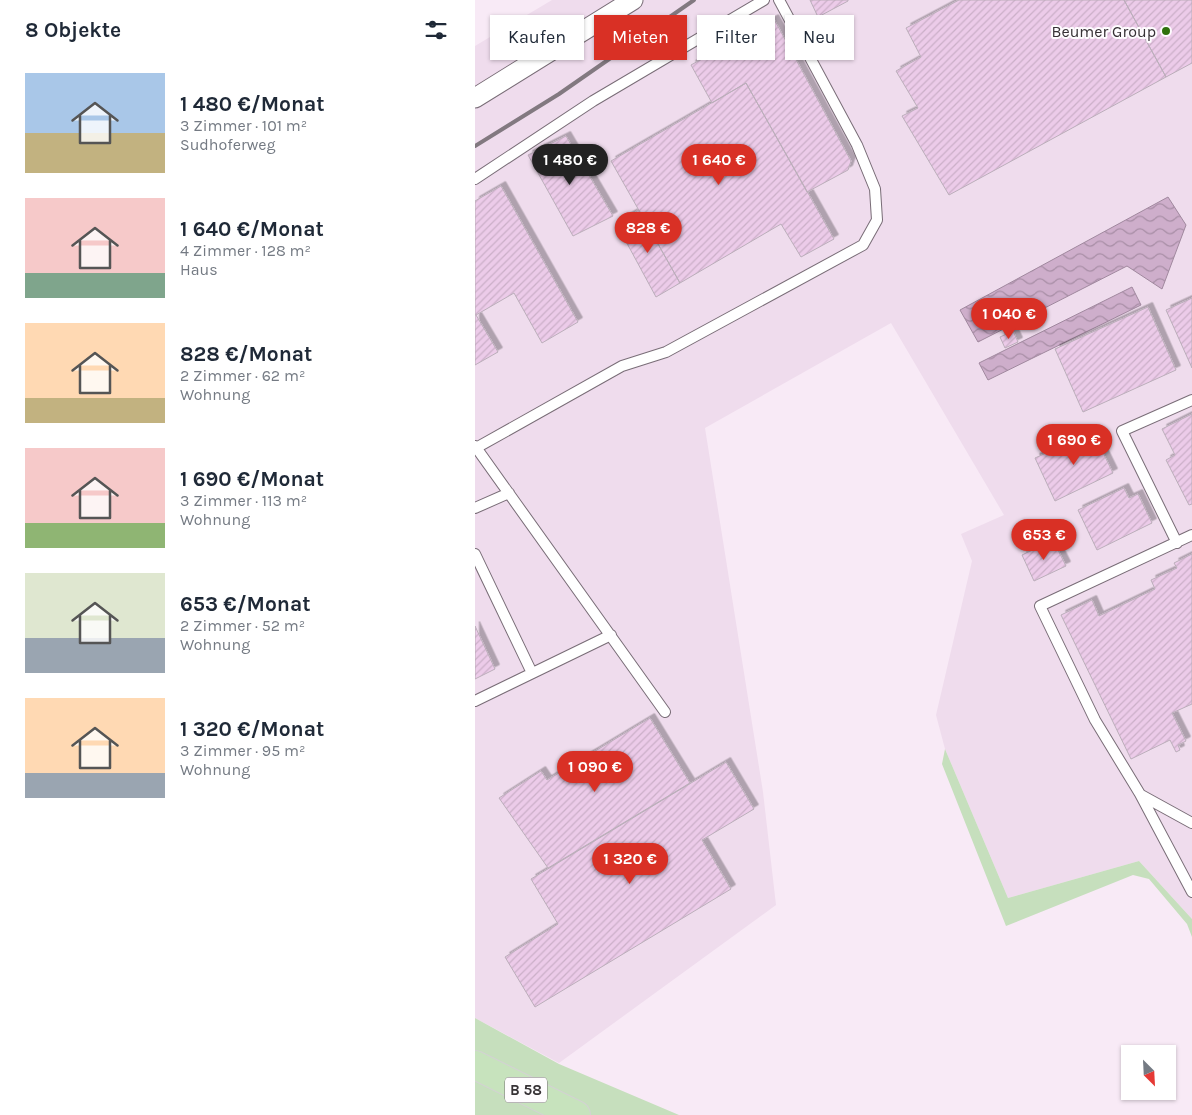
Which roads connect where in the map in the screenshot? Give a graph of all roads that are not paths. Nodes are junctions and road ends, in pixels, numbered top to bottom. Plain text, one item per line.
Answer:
1 (633, 0) edge
2 (764, 0) edge
3 (779, 0) edge
4 (475, 98) edge
5 (475, 179) edge
6 (1192, 400) edge
7 (476, 447) edge
8 (509, 493) junction
9 (475, 508) edge
10 (1192, 535) edge
11 (1177, 543) junction
12 (475, 554) edge
13 (611, 636) junction
14 (532, 674) junction
15 (475, 701) edge
16 (665, 712) dead end
17 (1140, 794) junction
18 (1192, 823) edge
19 (1192, 892) edge
20 (475, 1065) edge
21 (576, 1115) edge

1 - 4 street
2 - 5 lane
3 - 7 lane
6 - 11 lane
7 - 8 lane
8 - 9 lane
8 - 13 lane
10 - 11 lane
11 - 17 lane
12 - 14 lane
13 - 14 lane
13 - 16 lane
14 - 15 lane
17 - 18 lane
17 - 19 lane
20 - 21 main road, B 58

